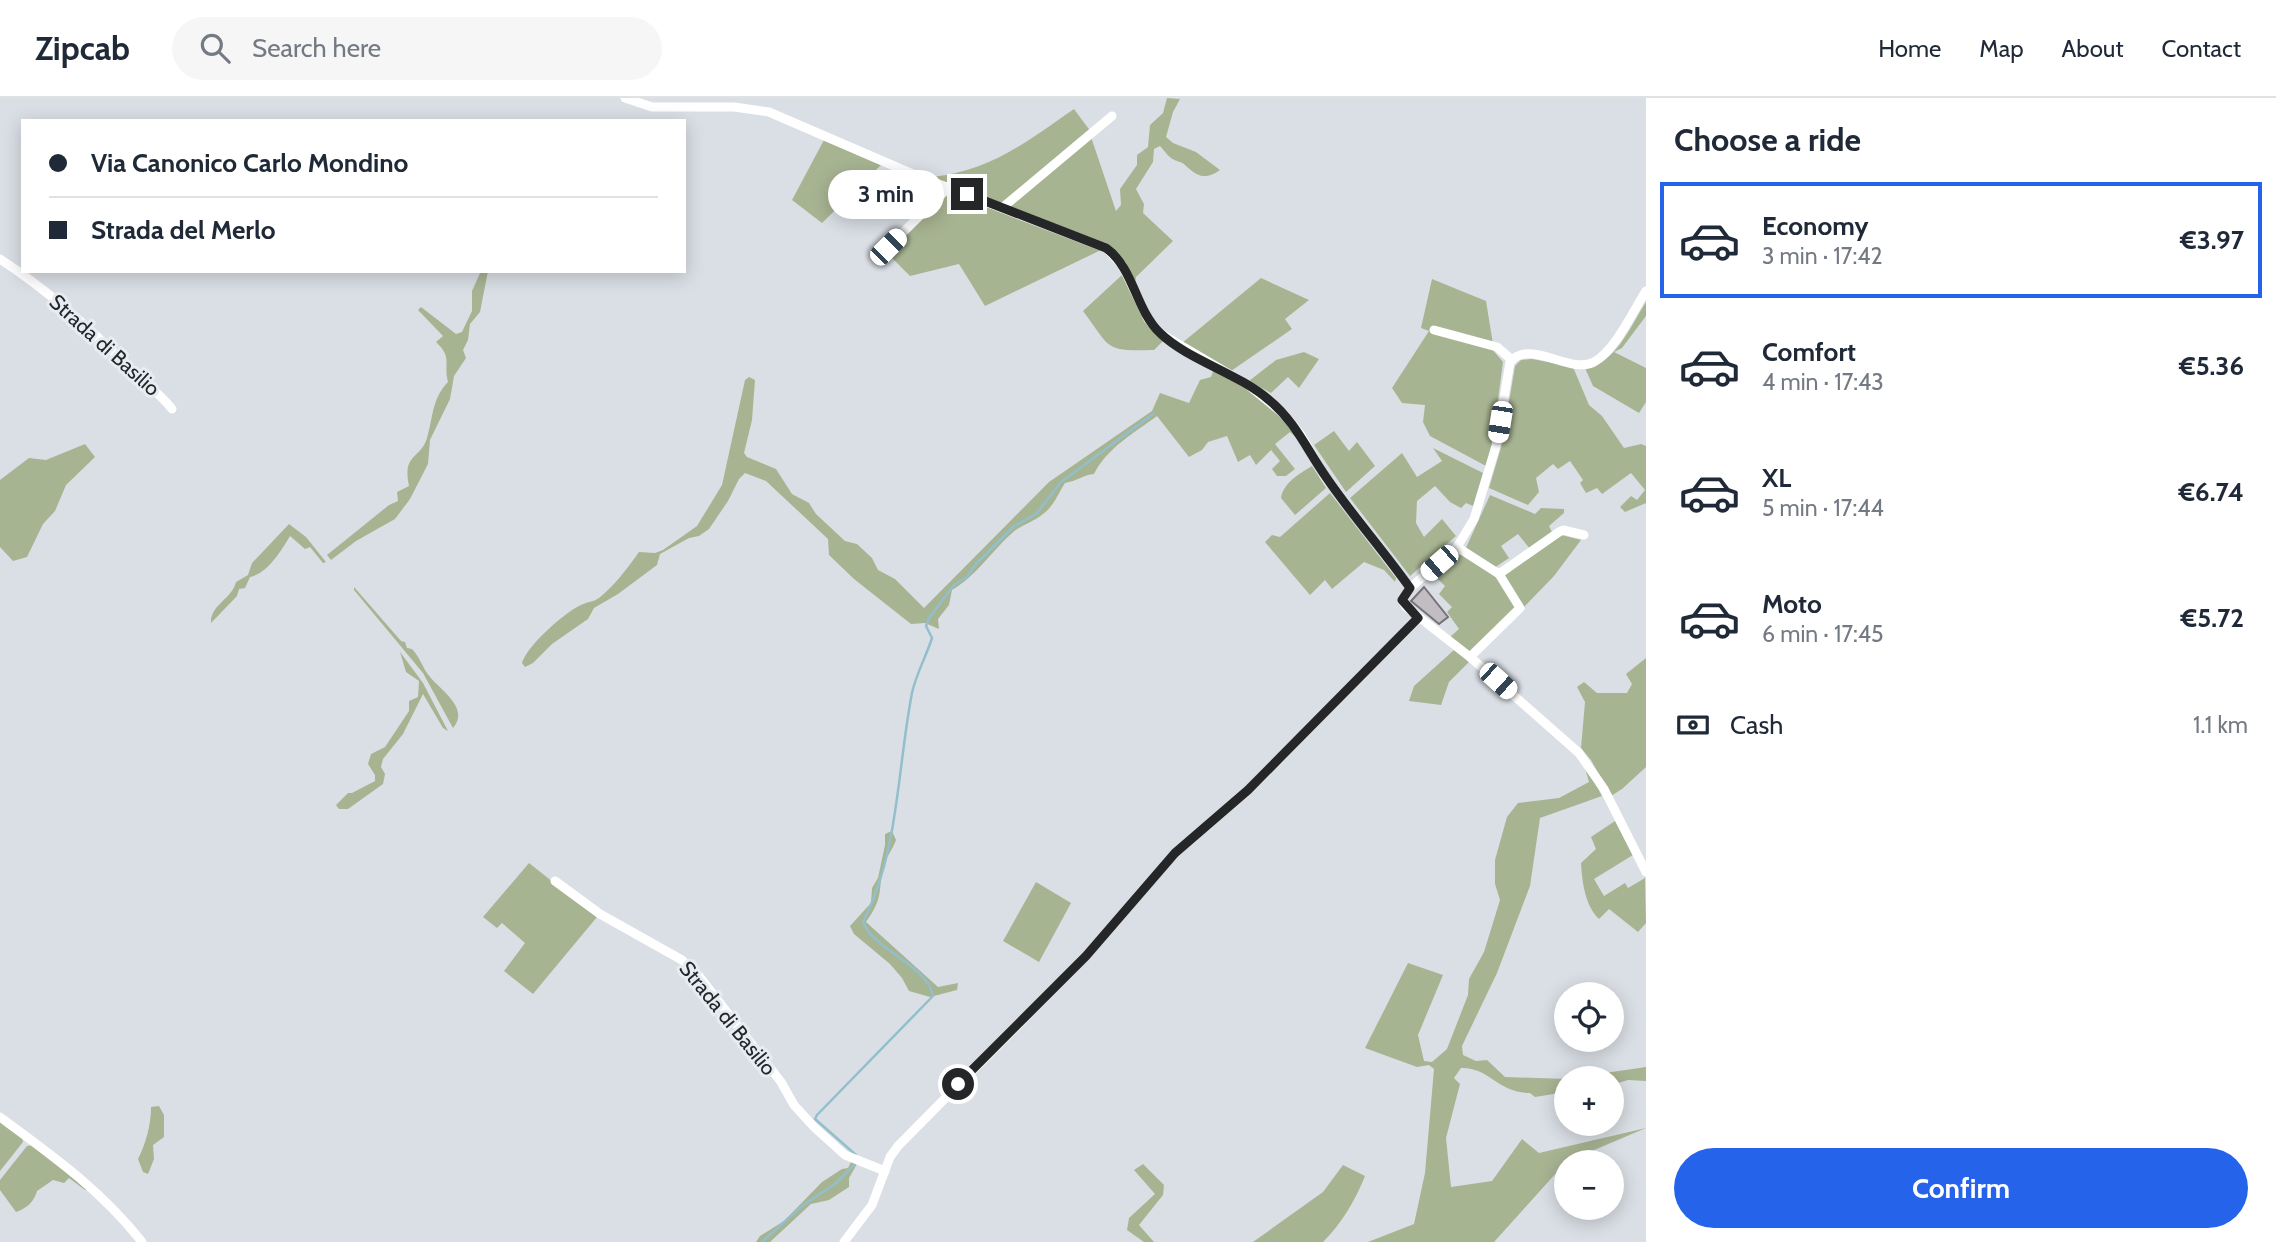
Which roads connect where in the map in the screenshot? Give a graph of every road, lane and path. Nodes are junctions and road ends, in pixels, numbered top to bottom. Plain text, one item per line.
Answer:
1 (625, 98) edge
2 (1112, 117) dead end
3 (948, 188) junction
4 (1002, 208) junction
5 (880, 255) dead end
6 (0, 259) edge
7 (1646, 291) edge
8 (1434, 330) dead end
9 (1512, 360) junction
10 (172, 409) dead end
11 (1584, 535) dead end
12 (1457, 547) junction
13 (1499, 574) junction
14 (1410, 588) junction
15 (1418, 618) junction
16 (1469, 657) junction
17 (1646, 872) edge
18 (555, 881) dead end
19 (0, 1117) edge
20 (885, 1171) junction
21 (142, 1242) edge
22 (844, 1242) edge

1 - 3 street
2 - 4 street
3 - 4 street
3 - 5 street
4 - 14 street
6 - 10 street, Strada di Basilio
7 - 9 street
8 - 9 street
9 - 12 street
11 - 13 street
12 - 13 street
12 - 14 street
13 - 16 street
14 - 15 street
15 - 16 street
15 - 20 street
16 - 17 street
18 - 20 street, Strada di Basilio
19 - 21 street
20 - 22 street

